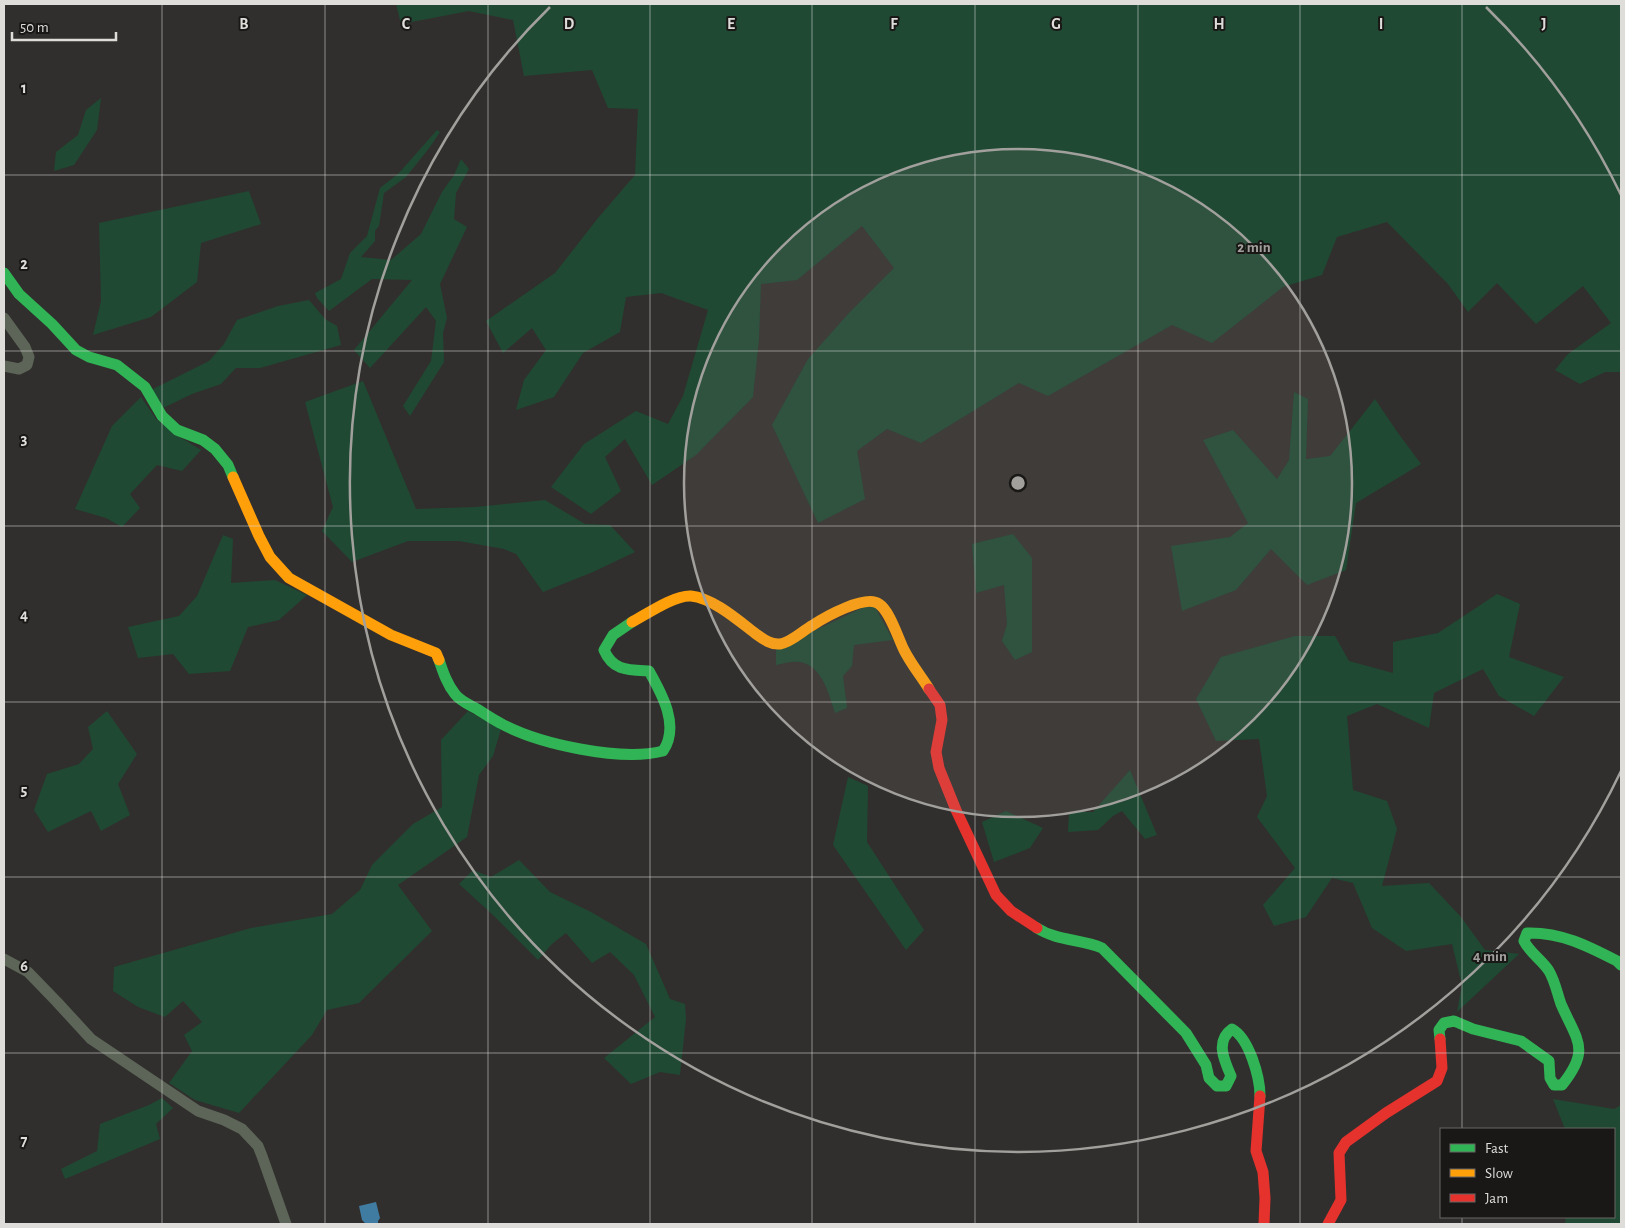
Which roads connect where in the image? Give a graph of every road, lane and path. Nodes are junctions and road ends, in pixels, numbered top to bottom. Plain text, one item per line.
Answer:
1 (4, 273) edge
2 (4, 318) edge
3 (4, 366) edge
4 (4, 959) edge
5 (1621, 965) edge
6 (286, 1224) edge
7 (1264, 1224) edge
8 (1328, 1224) edge

1 - 7 street
2 - 3 street
4 - 6 street
5 - 8 street

